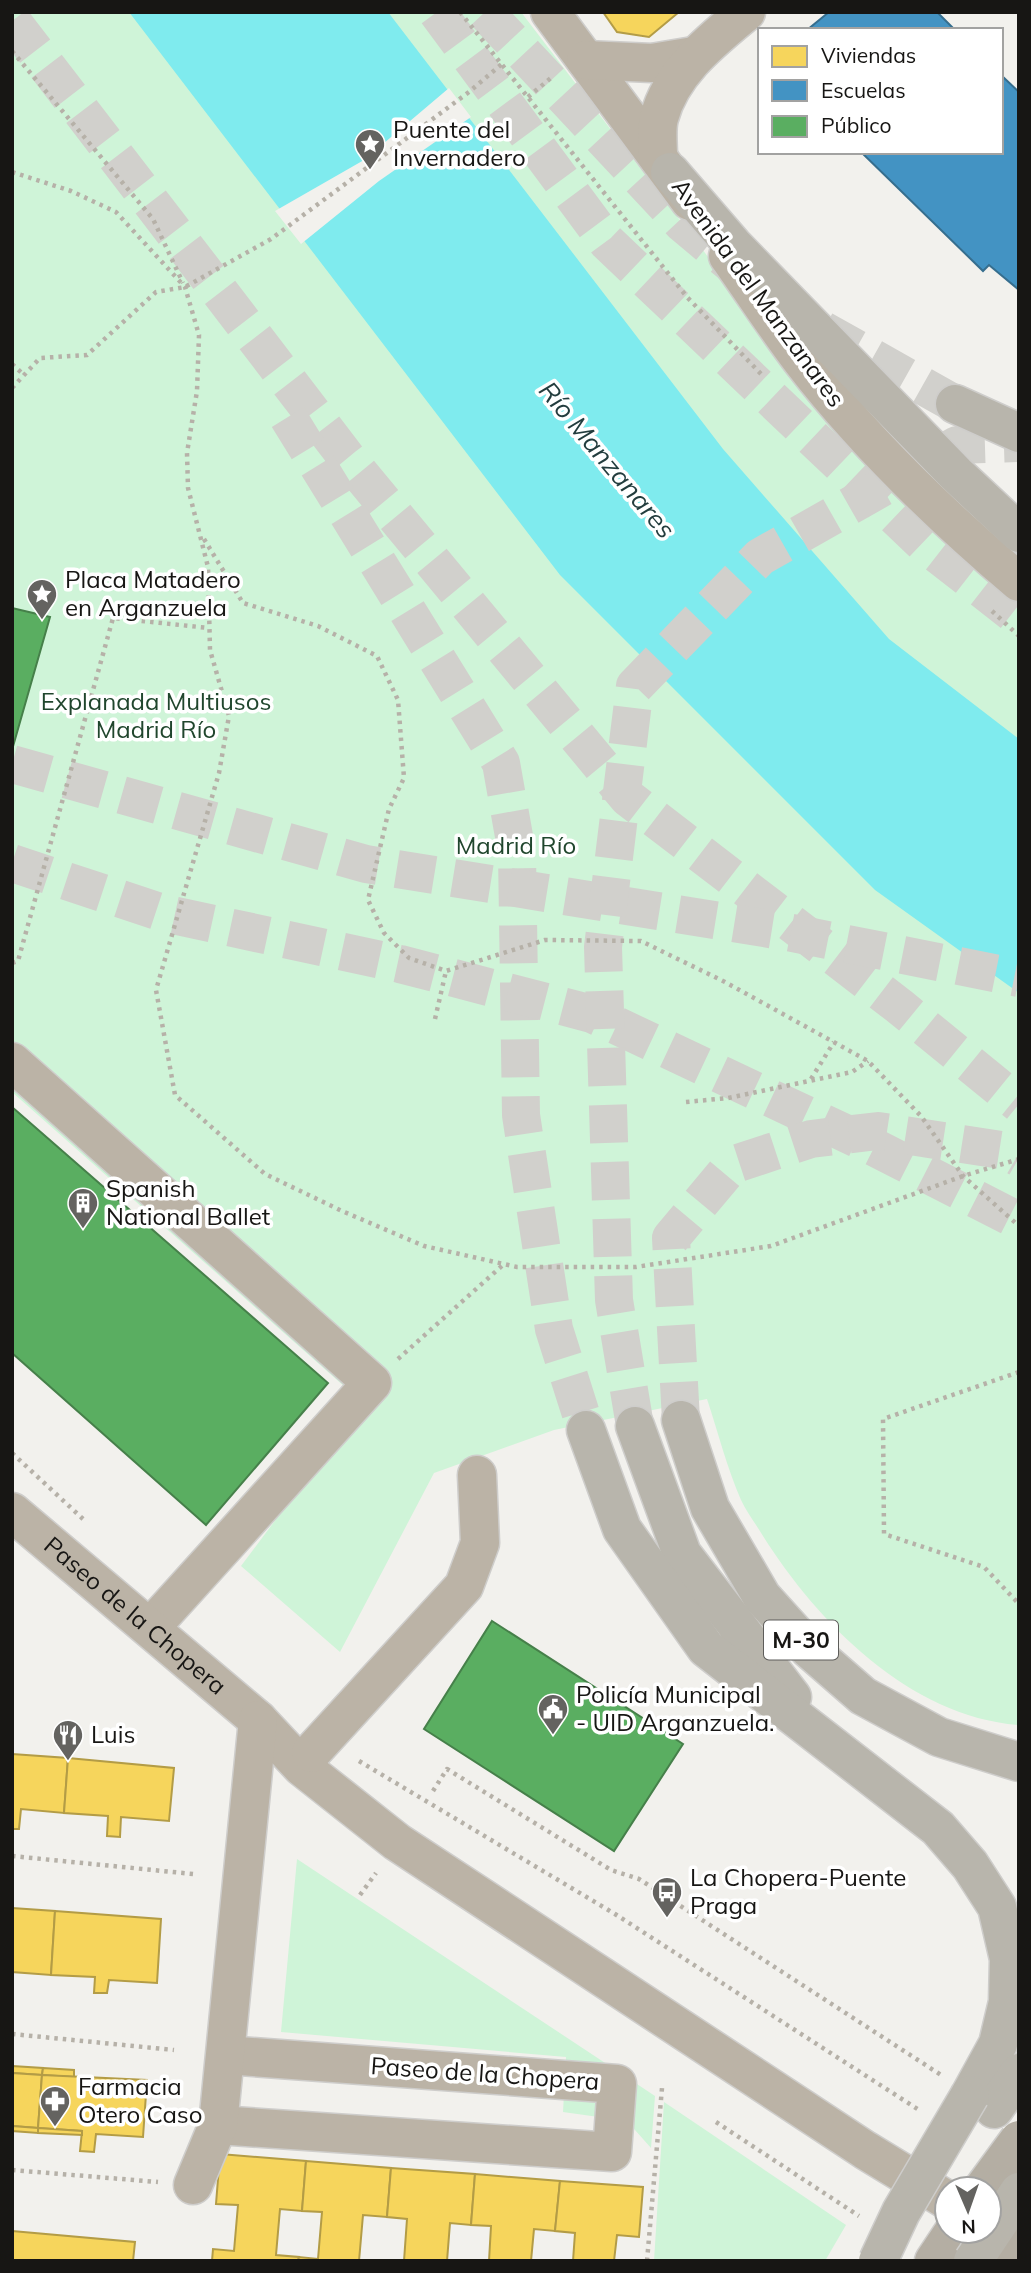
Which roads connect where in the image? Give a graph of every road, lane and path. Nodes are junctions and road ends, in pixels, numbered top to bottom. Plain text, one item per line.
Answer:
1 (460, 12) edge
2 (551, 12) edge
3 (746, 12) edge
4 (12, 51) edge
5 (694, 56) junction
6 (586, 60) junction
7 (503, 63) junction
8 (664, 164) junction
9 (12, 172) edge
10 (185, 287) junction
11 (12, 364) edge
12 (24, 375) junction
13 (769, 383) dead end
14 (12, 388) edge
15 (955, 404) tunnel mouth
16 (1019, 433) edge
17 (1019, 533) edge
18 (202, 535) junction
19 (1019, 582) edge
20 (990, 610) dead end
21 (209, 628) junction
22 (1019, 636) edge
23 (12, 963) edge
24 (446, 971) junction
25 (435, 1019) dead end
26 (834, 1042) junction
27 (868, 1061) junction
28 (12, 1062) edge
29 (810, 1080) junction
30 (686, 1101) dead end
31 (1019, 1159) edge
32 (962, 1176) junction
33 (1019, 1226) edge
34 (505, 1264) junction
35 (390, 1366) dead end
36 (1019, 1372) edge
37 (681, 1420) tunnel mouth
38 (635, 1426) tunnel mouth
39 (586, 1430) tunnel mouth
40 (12, 1453) edge
41 (477, 1475) dead end
42 (85, 1522) dead end
43 (17, 1525) edge
44 (1019, 1604) edge
45 (151, 1627) junction
46 (266, 1728) junction
47 (825, 1741) junction
48 (317, 1747) junction
49 (1019, 1762) edge
50 (433, 1791) dead end
51 (12, 1856) edge
52 (379, 1867) dead end
53 (193, 1874) dead end
54 (360, 1895) dead end
55 (12, 2034) edge
56 (174, 2050) dead end
57 (226, 2055) junction
58 (1019, 2073) edge
59 (662, 2088) dead end
60 (972, 2095) junction
61 (929, 2116) dead end
62 (716, 2122) dead end
63 (218, 2125) junction
64 (1019, 2140) edge
65 (12, 2170) edge
66 (952, 2175) edge
67 (993, 2175) edge
68 (193, 2185) joint
69 (933, 2191) edge
70 (1019, 2192) edge
71 (1003, 2207) edge
72 (1019, 2217) edge
73 (863, 2218) dead end
74 (1003, 2236) edge
75 (1019, 2237) edge
76 (945, 2245) edge
77 (1019, 2246) edge
78 (647, 2261) edge
79 (878, 2261) edge
80 (886, 2261) edge
81 (934, 2261) edge
82 (973, 2261) edge
83 (1003, 2261) edge

1 - 7 path
2 - 6 street, Avenida del Manzanares
3 - 5 street
4 - 10 path
5 - 6 street
5 - 8 street
6 - 8 street, Avenida del Manzanares
7 - 10 path
7 - 13 path
8 - 17 highway
8 - 19 street, Avenida del Manzanares
9 - 10 path
10 - 12 path
10 - 18 path
11 - 12 path
12 - 14 path
15 - 16 highway
18 - 21 path
18 - 24 path
20 - 22 path
21 - 23 path
21 - 34 path
24 - 25 path
24 - 26 path
26 - 27 path
26 - 29 path
27 - 29 path
27 - 32 path
28 - 45 street
29 - 30 path
31 - 32 path
32 - 33 path
32 - 34 path
34 - 35 path
36 - 44 path
37 - 49 highway, M-30
38 - 47 highway
39 - 47 highway
40 - 42 path
41 - 48 street
43 - 45 street, Paseo de la Chopera
45 - 46 street, Paseo de la Chopera
46 - 48 street, Paseo de la Chopera
46 - 57 street
46 - 69 street, Paseo de la Chopera
47 - 60 highway
48 - 61 path
48 - 66 street, Paseo de la Chopera
50 - 60 path
51 - 53 path
52 - 54 path
55 - 56 path
57 - 63 street
57 - 63 street, Paseo de la Chopera
58 - 60 highway
59 - 78 path
60 - 79 highway, bridge
60 - 80 highway
62 - 73 path
63 - 68 street
64 - 67 main road, bridge
65 - 68 path
70 - 82 highway, bridge
71 - 72 street
74 - 77 street
75 - 83 main road, bridge
76 - 81 main road

